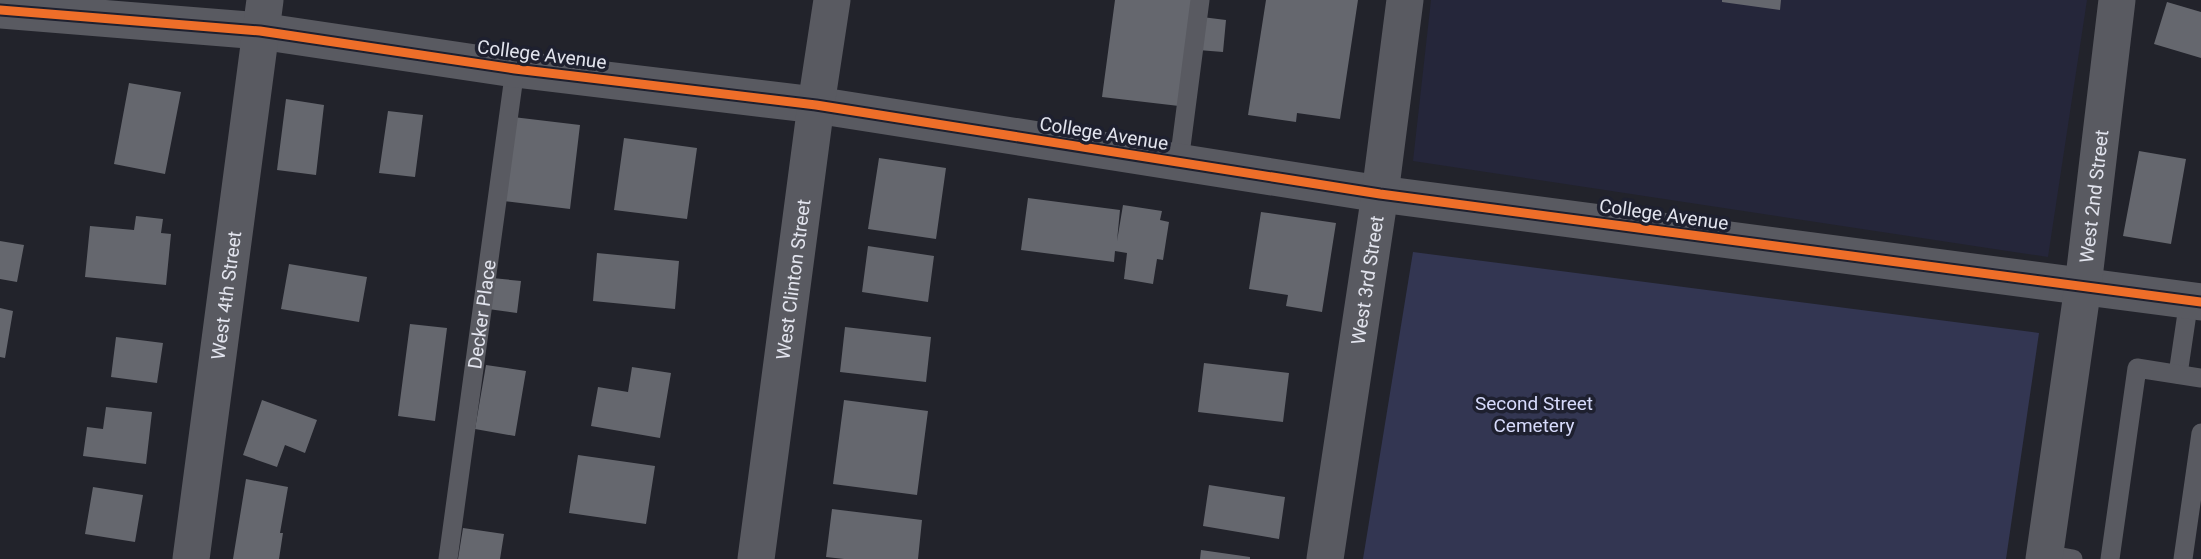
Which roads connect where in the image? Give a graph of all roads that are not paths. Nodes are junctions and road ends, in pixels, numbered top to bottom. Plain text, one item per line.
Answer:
1 (832, 0) edge
2 (1200, 0) edge
3 (1405, 0) edge
4 (2118, 0) edge
5 (0, 10) edge
6 (262, 16) edge
7 (515, 69) junction
8 (816, 105) junction
9 (1179, 162) junction
10 (1380, 194) junction
11 (2083, 286) junction
12 (2195, 301) edge
13 (2178, 374) junction
14 (2201, 378) edge
15 (2201, 433) edge
16 (2054, 557) edge
17 (191, 559) edge
18 (448, 559) edge
19 (756, 559) edge
20 (1325, 559) edge
21 (2110, 559) edge
22 (2183, 559) edge

1 - 8 street, West Clinton Street
2 - 9 lane
3 - 10 street, West 3rd Street
4 - 11 street, West 2nd Street
5 - 6 street, College Avenue
6 - 7 street, College Avenue
6 - 17 street, West 4th Street
7 - 8 street, College Avenue
7 - 18 lane, Decker Place
8 - 9 street, College Avenue
8 - 19 street, West Clinton Street
9 - 10 street, College Avenue
10 - 11 street, College Avenue
10 - 20 street, West 3rd Street
11 - 12 street, College Avenue
11 - 16 street, West 2nd Street
12 - 13 lane
13 - 14 lane
13 - 21 lane
15 - 22 lane

